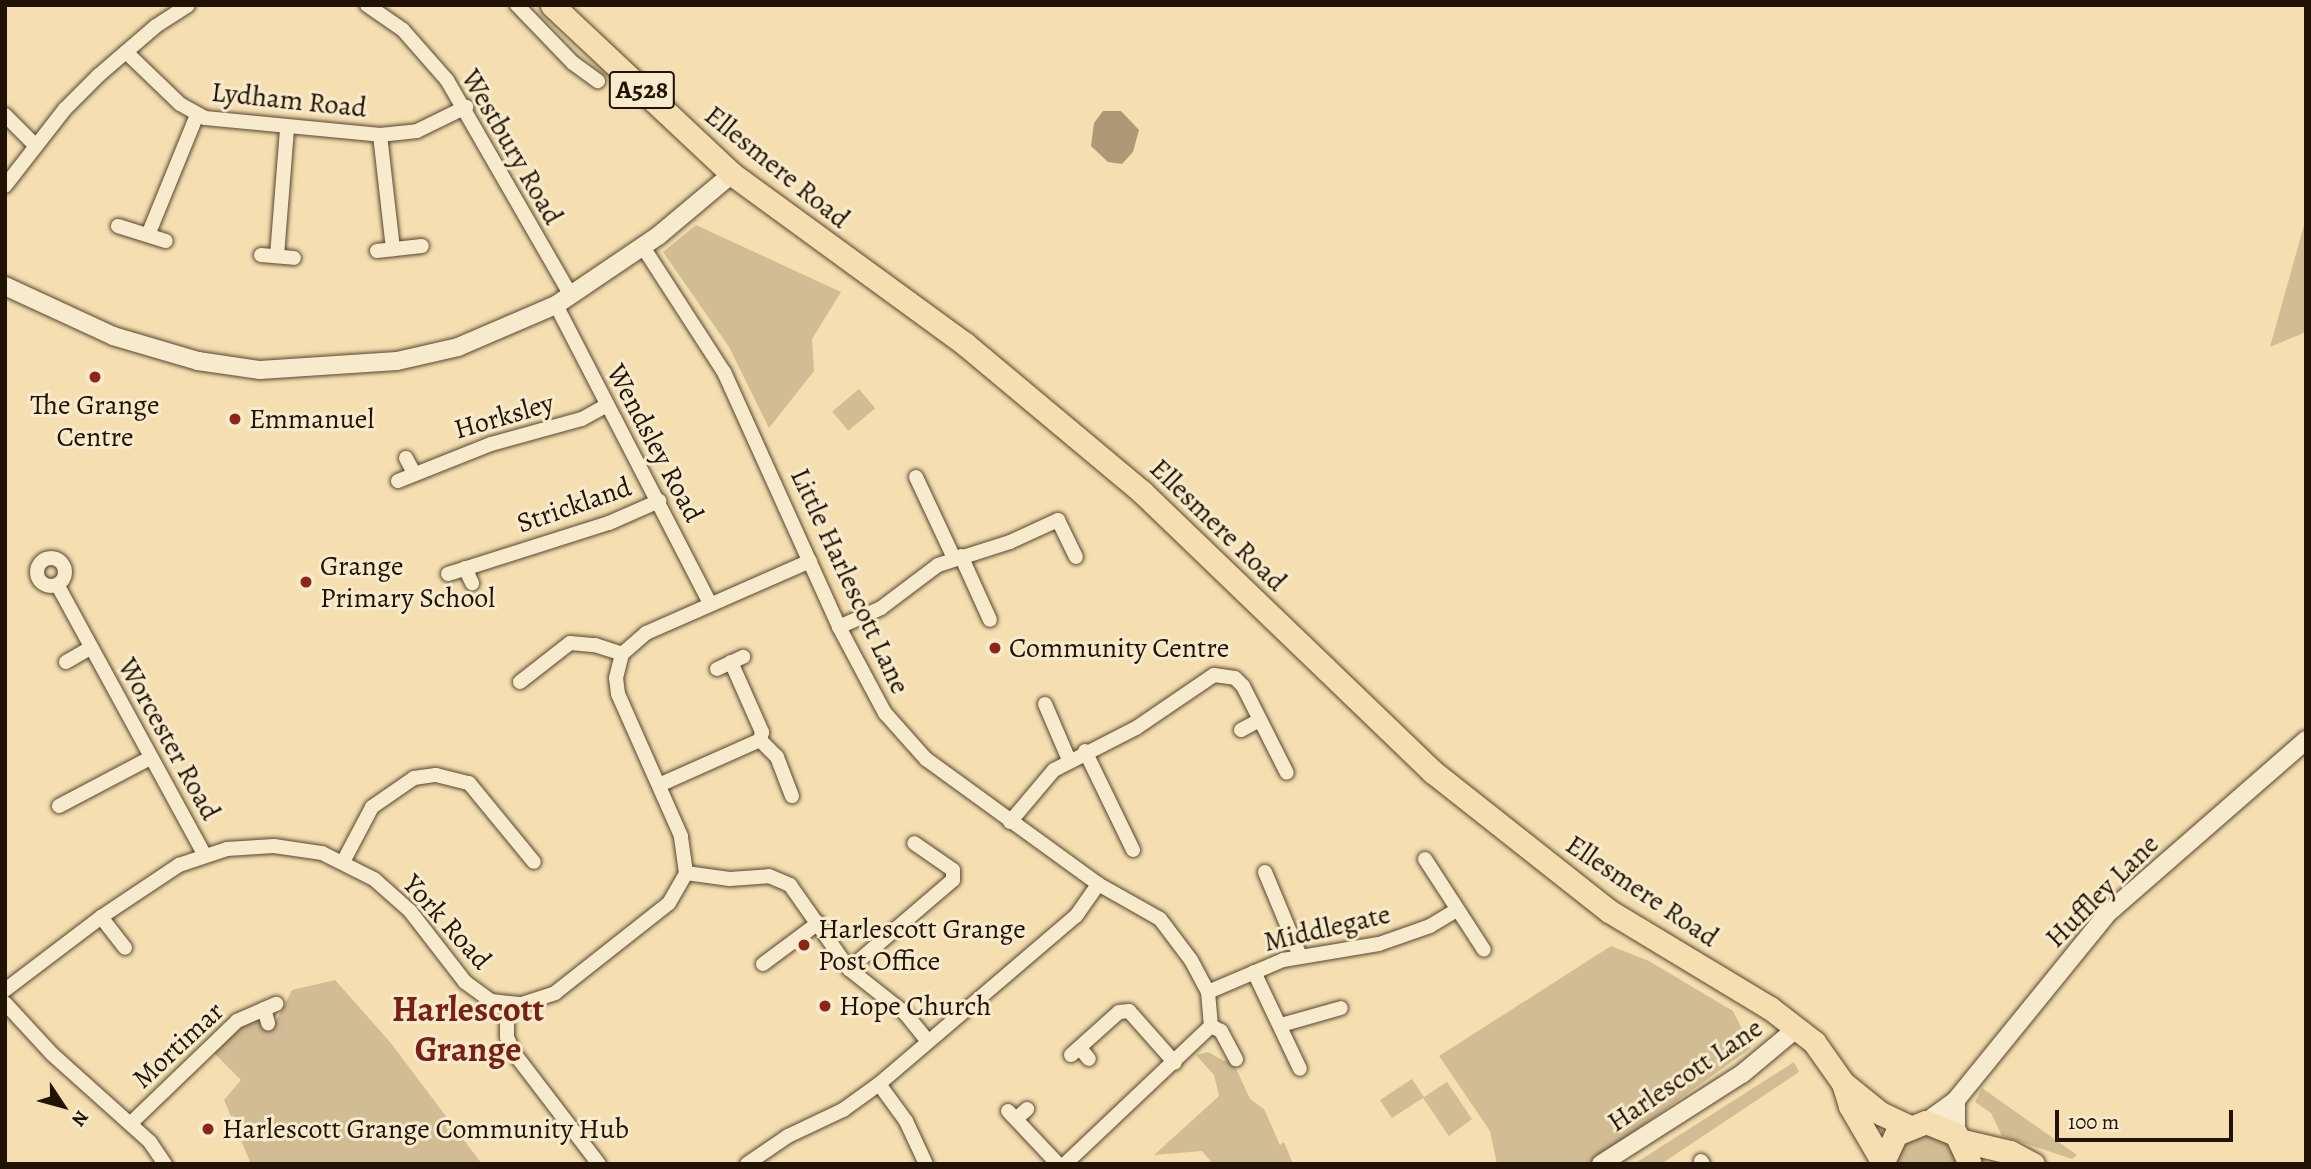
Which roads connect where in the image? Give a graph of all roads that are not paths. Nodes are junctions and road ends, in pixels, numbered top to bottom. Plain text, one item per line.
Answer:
1 (188, 5) edge
2 (367, 5) edge
3 (517, 5) edge
4 (552, 5) edge
5 (387, 10) edge
6 (126, 51) junction
7 (598, 81) dead end
8 (466, 107) junction
9 (5, 115) edge
10 (197, 115) junction
11 (287, 128) junction
12 (380, 135) junction
13 (36, 145) junction
14 (732, 174) junction
15 (5, 186) edge
16 (118, 226) dead end
17 (148, 235) junction
18 (166, 242) dead end
19 (422, 246) dead end
20 (643, 247) junction
21 (393, 249) junction
22 (377, 251) dead end
23 (261, 255) dead end
24 (277, 256) junction
25 (294, 258) dead end
26 (5, 286) edge
27 (564, 301) junction
28 (607, 405) junction
29 (406, 458) dead end
30 (414, 473) junction
31 (916, 477) dead end
32 (398, 481) dead end
33 (659, 501) junction
34 (957, 557) junction
35 (1076, 557) dead end
36 (810, 561) junction
37 (465, 568) junction
38 (448, 574) dead end
39 (472, 583) dead end
40 (58, 586) dead end
41 (710, 603) junction
42 (990, 620) dead end
43 (839, 627) junction
44 (90, 648) junction
45 (622, 654) junction
46 (66, 662) dead end
47 (717, 668) dead end
48 (520, 682) dead end
49 (1045, 704) dead end
50 (1260, 720) junction
51 (1241, 730) dead end
52 (760, 740) junction
53 (2306, 740) edge
54 (1085, 751) junction
55 (150, 758) junction
56 (1069, 760) junction
57 (1287, 774) dead end
58 (659, 785) junction
59 (792, 796) dead end
60 (59, 806) dead end
61 (1010, 822) junction
62 (914, 843) dead end
63 (1133, 850) dead end
64 (204, 854) junction
65 (1425, 859) dead end
66 (344, 862) junction
67 (534, 862) dead end
68 (1265, 872) dead end
69 (686, 873) junction
70 (1098, 884) junction
71 (1457, 910) junction
72 (101, 916) junction
73 (818, 923) junction
74 (125, 948) dead end
75 (1484, 950) dead end
76 (1300, 956) junction
77 (763, 964) dead end
78 (849, 969) junction
79 (1254, 972) junction
80 (5, 990) edge
81 (1208, 992) junction
82 (5, 1003) edge
83 (507, 1005) junction
84 (1341, 1008) dead end
85 (269, 1012) dead end
86 (1281, 1025) junction
87 (1211, 1026) junction
88 (1797, 1028) junction
89 (928, 1041) junction
90 (1080, 1054) dead end
91 (1236, 1059) dead end
92 (1174, 1063) junction
93 (1300, 1069) dead end
94 (879, 1083) junction
95 (1843, 1083) junction
96 (1956, 1100) junction
97 (1017, 1113) dead end
98 (130, 1124) junction
99 (1917, 1124) junction
100 (1959, 1137) junction
101 (754, 1161) edge
102 (1882, 1162) edge
103 (2028, 1163) edge
104 (166, 1164) edge
105 (599, 1164) edge
106 (926, 1164) edge
107 (1058, 1164) edge
108 (1065, 1164) edge
109 (1601, 1164) edge
110 (1970, 1164) edge

1 - 6 street
2 - 5 street, Westbury Road
3 - 7 street
4 - 14 main road, Ellesmere Road / A528
5 - 8 street, Westbury Road
6 - 10 street, Lydham Road
6 - 13 street
8 - 12 street, Lydham Road
8 - 27 street, Westbury Road
9 - 13 street
10 - 11 street, Lydham Road
10 - 17 street
11 - 12 street, Lydham Road
11 - 24 street
12 - 21 street
13 - 15 street
14 - 20 street
14 - 88 main road, Ellesmere Road / A528
16 - 17 street
17 - 18 street
19 - 21 street
20 - 27 street
20 - 36 street, Little Harlescott Lane
21 - 22 street
23 - 24 street
24 - 25 street
26 - 27 street
27 - 28 street, Wendsley Road
28 - 30 street, Horksley
28 - 33 street, Wendsley Road
29 - 30 street
30 - 32 street, Horksley
31 - 34 street
33 - 37 street, Strickland
33 - 41 street, Wendsley Road
34 - 35 street
34 - 42 street
34 - 43 street
36 - 41 street
36 - 43 street, Little Harlescott Lane
37 - 38 street, Strickland
37 - 39 street
40 - 44 street, Worcester Road
41 - 45 street
43 - 61 street, Little Harlescott Lane
44 - 46 street, Worcester Road
44 - 55 street, Worcester Road
45 - 48 street
45 - 58 street
47 - 52 street
49 - 56 street
50 - 51 street
50 - 54 street
50 - 57 street
52 - 58 street
52 - 59 street
53 - 96 street, Huffley Lane
54 - 56 street
54 - 63 street
55 - 60 street
55 - 64 street, Worcester Road
56 - 61 street
58 - 69 street
61 - 70 street, Little Harlescott Lane
62 - 78 street
64 - 66 street, York Road
64 - 72 street, York Road
65 - 71 street
66 - 67 street
66 - 83 street, York Road
68 - 76 street
69 - 73 street
69 - 83 street
70 - 81 street, Little Harlescott Lane
70 - 89 street
71 - 75 street
71 - 76 street, Middlegate
72 - 74 street
72 - 80 street, York Road
73 - 77 street
73 - 78 street
76 - 79 street, Middlegate
78 - 89 street
79 - 81 street, Middlegate
79 - 86 street
81 - 87 street, Little Harlescott Lane
82 - 98 street
83 - 105 street
84 - 86 street
85 - 98 street, Mortimar
86 - 93 street
87 - 91 street
87 - 92 street
88 - 95 main road, Ellesmere Road / A528
88 - 109 street, Harlescott Lane
89 - 94 street
90 - 92 street
92 - 108 street
94 - 101 street
94 - 106 street
95 - 99 main road, Ellesmere Road / A528
95 - 102 main road, Ellesmere Road / A528
96 - 99 street, Huffley Lane
96 - 100 street
97 - 107 street
98 - 104 street
99 - 100 main road, Ellesmere Road
99 - 102 main road
100 - 103 main road
100 - 110 main road

